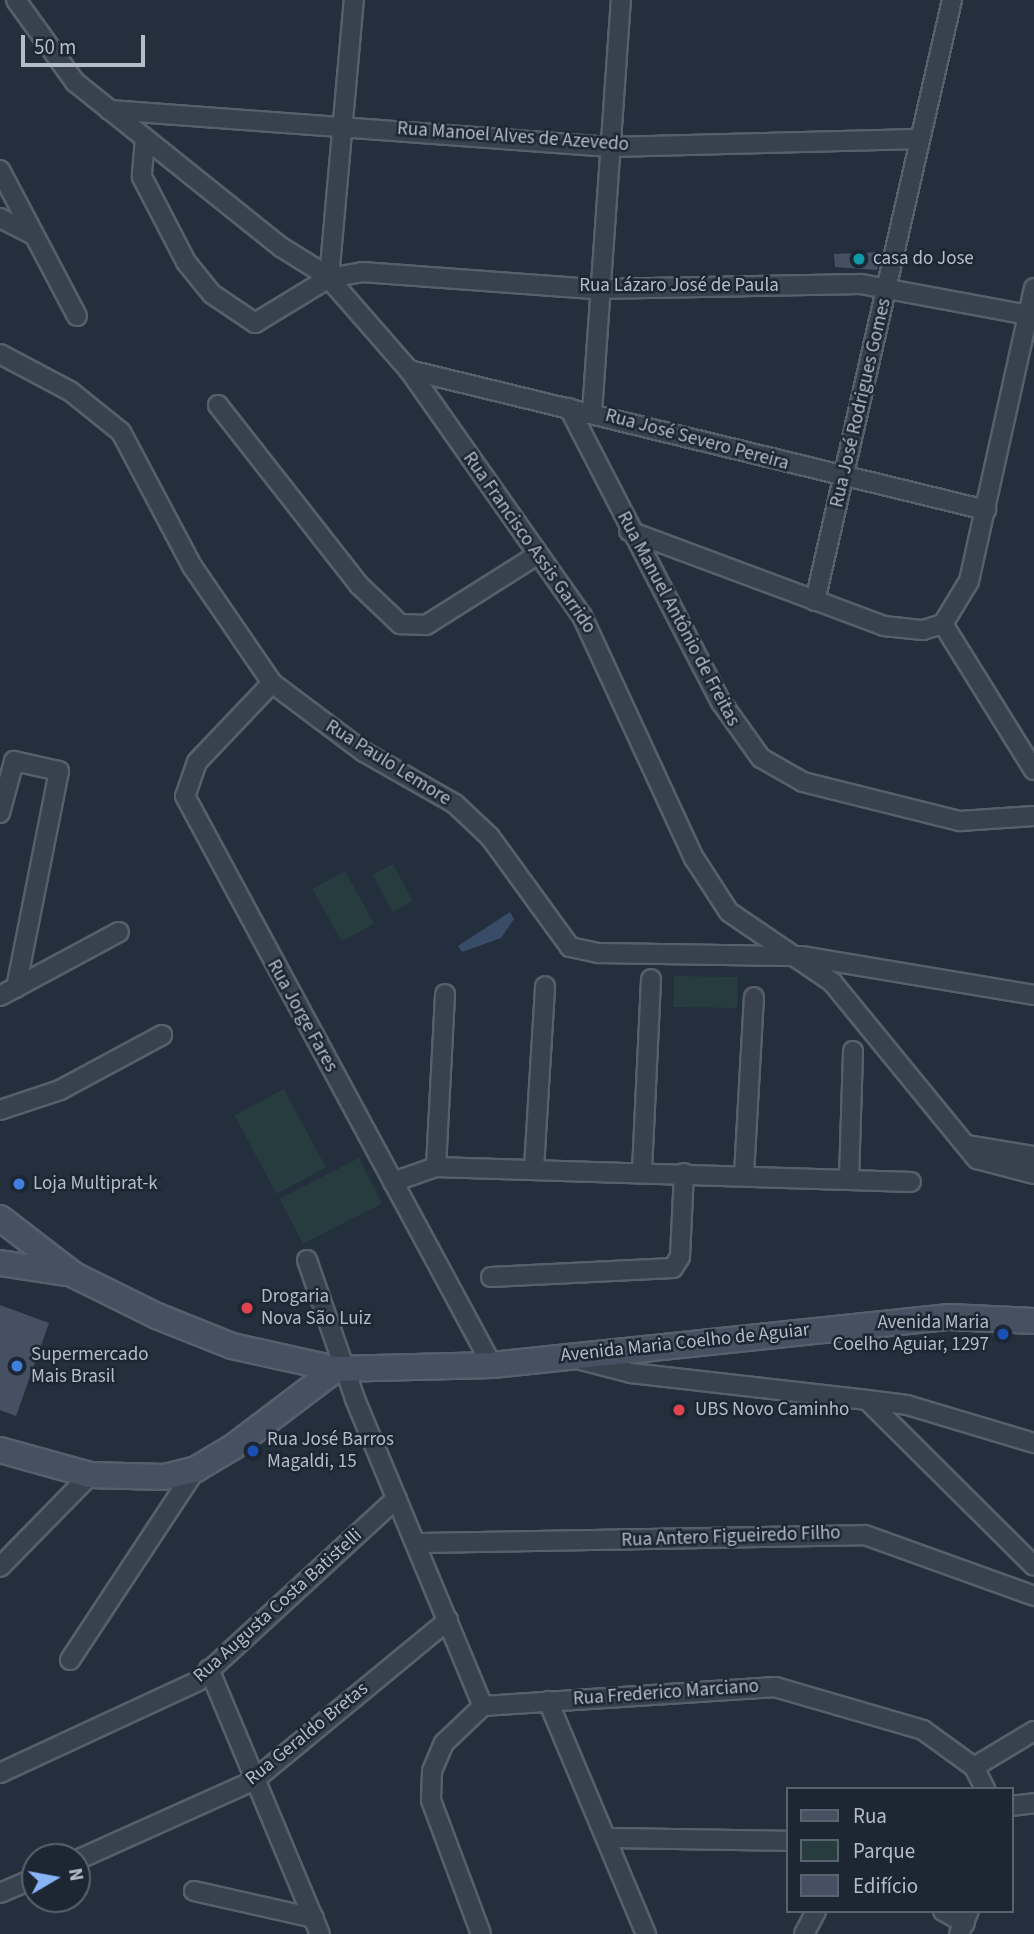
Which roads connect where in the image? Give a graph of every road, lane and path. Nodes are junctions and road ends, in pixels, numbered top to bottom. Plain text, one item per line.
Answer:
1 (16, 0) edge
2 (354, 0) edge
3 (621, 0) edge
4 (952, 0) edge
5 (109, 110) junction
6 (344, 125) junction
7 (145, 139) junction
8 (918, 139) junction
9 (611, 146) junction
10 (0, 170) edge
11 (0, 218) edge
12 (33, 235) junction
13 (329, 278) junction
14 (888, 286) junction
15 (1034, 288) edge
16 (596, 289) junction
17 (1028, 315) junction
18 (77, 316) dead end
19 (0, 354) edge
20 (409, 370) junction
21 (218, 405) dead end
22 (569, 408) junction
23 (592, 413) junction
24 (844, 478) junction
25 (986, 510) junction
26 (629, 531) junction
27 (534, 557) junction
28 (815, 601) junction
29 (943, 624) junction
30 (272, 683) junction
31 (1034, 770) edge
32 (0, 813) edge
33 (1034, 816) edge
34 (119, 932) dead end
35 (801, 956) junction
36 (651, 979) dead end
37 (545, 986) dead end
38 (8, 992) edge
39 (445, 994) dead end
40 (1034, 995) edge
41 (754, 997) dead end
42 (162, 1035) dead end
43 (853, 1051) dead end
44 (0, 1110) edge
45 (965, 1144) junction
46 (1034, 1156) edge
47 (436, 1167) junction
48 (534, 1168) junction
49 (642, 1171) junction
50 (684, 1173) junction
51 (1034, 1174) edge
52 (744, 1175) junction
53 (849, 1179) junction
54 (393, 1182) junction
55 (911, 1182) dead end
56 (1, 1219) edge
57 (307, 1260) dead end
58 (0, 1263) edge
59 (74, 1275) junction
60 (491, 1277) dead end
61 (1034, 1321) edge
62 (564, 1356) junction
63 (292, 1359) junction
64 (492, 1364) junction
65 (341, 1369) junction
66 (301, 1394) junction
67 (867, 1400) junction
68 (1034, 1443) edge
69 (0, 1450) edge
70 (197, 1469) junction
71 (90, 1475) junction
72 (397, 1498) junction
73 (417, 1543) junction
74 (1034, 1566) edge
75 (0, 1567) edge
76 (1034, 1596) edge
77 (447, 1620) junction
78 (70, 1660) dead end
79 (209, 1669) junction
80 (548, 1701) junction
81 (483, 1706) junction
82 (1034, 1731) edge
83 (974, 1767) junction
84 (0, 1773) edge
85 (253, 1781) junction
86 (984, 1787) edge
87 (1034, 1803) edge
88 (1013, 1806) edge
89 (607, 1838) junction
90 (786, 1841) edge
91 (91, 1854) edge
92 (21, 1884) edge
93 (194, 1891) dead end
94 (0, 1893) edge
95 (815, 1913) edge
96 (946, 1913) edge
97 (964, 1923) edge
98 (317, 1926) edge
99 (481, 1934) edge
100 (646, 1934) edge
101 (804, 1934) edge

1 - 5 street, Rua Francisco Assis Garrido
2 - 6 street
3 - 9 street
4 - 8 street, Rua José Rodrigues Gomes
5 - 6 street, Rua Manoel Alves de Azevedo
5 - 7 street, Rua Francisco Assis Garrido
6 - 9 street, Rua Manoel Alves de Azevedo
6 - 13 street
7 - 13 street, Rua Francisco Assis Garrido
7 - 13 street
8 - 9 street, Rua Manoel Alves de Azevedo
8 - 14 street, Rua José Rodrigues Gomes
9 - 16 street
10 - 12 street
11 - 12 street
12 - 18 street
13 - 16 street, Rua Lázaro José de Paula
13 - 20 street, Rua Francisco Assis Garrido
14 - 16 street, Rua Lázaro José de Paula
14 - 17 street, Rua Lázaro José de Paula
14 - 24 street, Rua José Rodrigues Gomes
15 - 17 street
16 - 23 street
17 - 25 street
19 - 30 street, Rua Paulo Lemore
20 - 22 street, Rua José Severo Pereira
20 - 27 street, Rua Francisco Assis Garrido
21 - 27 street
22 - 23 street, Rua José Severo Pereira
22 - 26 street, Rua Manuel Antônio de Freitas
23 - 24 street, Rua José Severo Pereira
24 - 25 street, Rua José Severo Pereira
24 - 28 street, Rua José Rodrigues Gomes
25 - 29 street
26 - 28 street
26 - 33 street, Rua Manuel Antônio de Freitas
27 - 35 street, Rua Francisco Assis Garrido
28 - 29 street
29 - 31 street
30 - 35 street, Rua Paulo Lemore
30 - 54 street, Rua Jorge Fares
32 - 38 street
34 - 38 street
35 - 40 street
35 - 45 street, Rua Francisco Assis Garrido
36 - 49 street
37 - 48 street
39 - 47 street
41 - 52 street
42 - 44 street
43 - 53 street
45 - 46 street
45 - 51 street, Rua Francisco Assis Garrido
47 - 48 street
47 - 54 street
48 - 49 street
49 - 50 street
50 - 52 street
50 - 60 street
52 - 53 street
53 - 55 street
54 - 64 street, Rua Jorge Fares
56 - 58 main road
56 - 59 main road
57 - 65 street
58 - 59 main road
59 - 63 main road, Avenida Maria Coelho de Aguiar
61 - 62 main road, Avenida Maria Coelho de Aguiar
62 - 64 main road, Avenida Maria Coelho de Aguiar
62 - 67 street
63 - 65 main road, Avenida Maria Coelho de Aguiar
63 - 66 main road
64 - 65 main road, Avenida Maria Coelho de Aguiar
65 - 66 main road
65 - 72 street
66 - 70 main road
67 - 68 street
67 - 74 street
69 - 71 main road
70 - 71 main road
70 - 78 street
71 - 75 street
72 - 73 street
72 - 79 street, Rua Augusta Costa Batistelli
73 - 76 street, Rua Antero Figueiredo Filho
73 - 77 street
77 - 81 street
77 - 85 street, Rua Geraldo Bretas
79 - 84 street, Rua Augusta Costa Batistelli
79 - 85 street
80 - 81 street, Rua Frederico Marciano
80 - 83 street, Rua Frederico Marciano
80 - 89 street
81 - 99 street
82 - 83 street
83 - 86 street, Rua Frederico Marciano
85 - 91 street, Rua Geraldo Bretas
85 - 98 street
87 - 88 street
89 - 90 street
89 - 100 street
92 - 94 street
93 - 98 street
95 - 101 street
96 - 97 street

